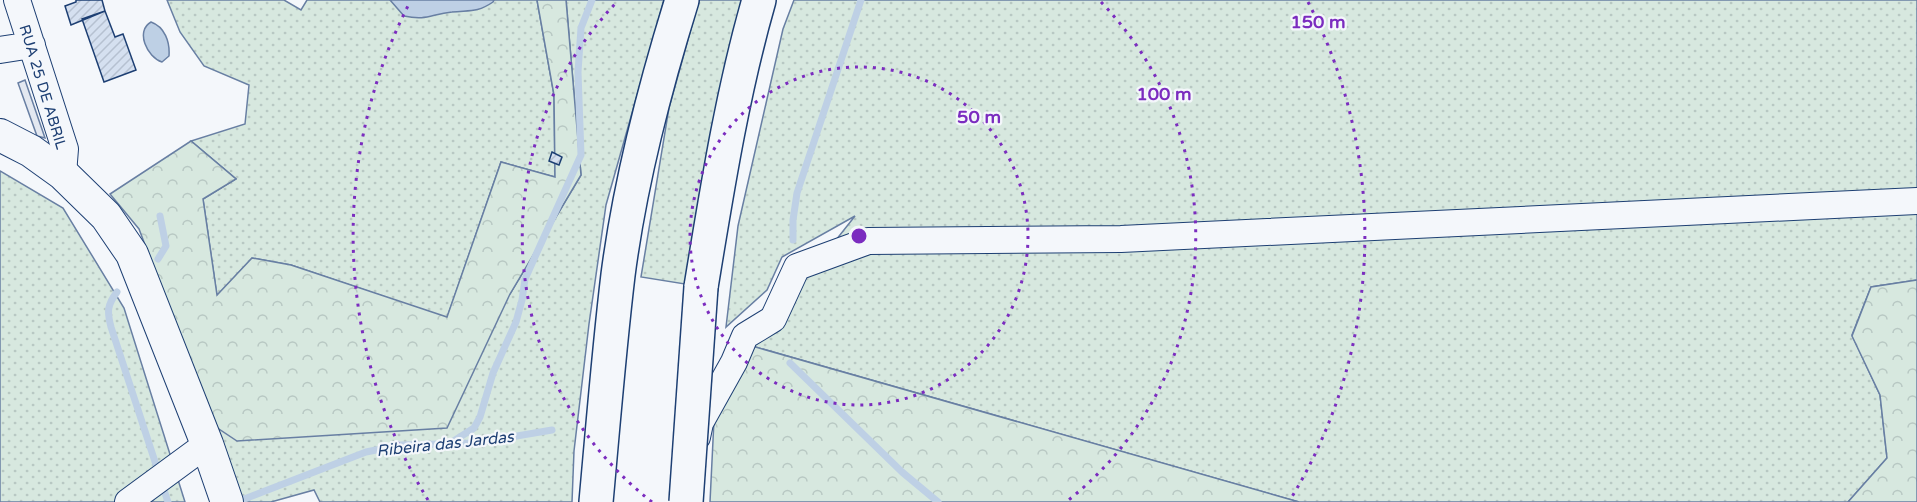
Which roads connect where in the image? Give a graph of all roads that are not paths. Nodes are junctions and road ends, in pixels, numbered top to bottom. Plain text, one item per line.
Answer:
1 (682, 0) edge
2 (759, 0) edge
3 (26, 4) edge
4 (32, 45) junction
5 (0, 50) edge
6 (0, 135) edge
7 (63, 174) junction
8 (1917, 201) edge
9 (207, 444) junction
10 (128, 502) edge
11 (227, 502) edge
12 (596, 502) edge
13 (676, 502) edge
14 (686, 502) edge

1 - 12 highway
2 - 14 highway, bridge
3 - 4 street, RUA 25 DE ABRIL
4 - 5 street
4 - 7 street, RUA 25 DE ABRIL
6 - 7 main road
7 - 9 main road
8 - 13 street
9 - 10 street
9 - 11 main road

